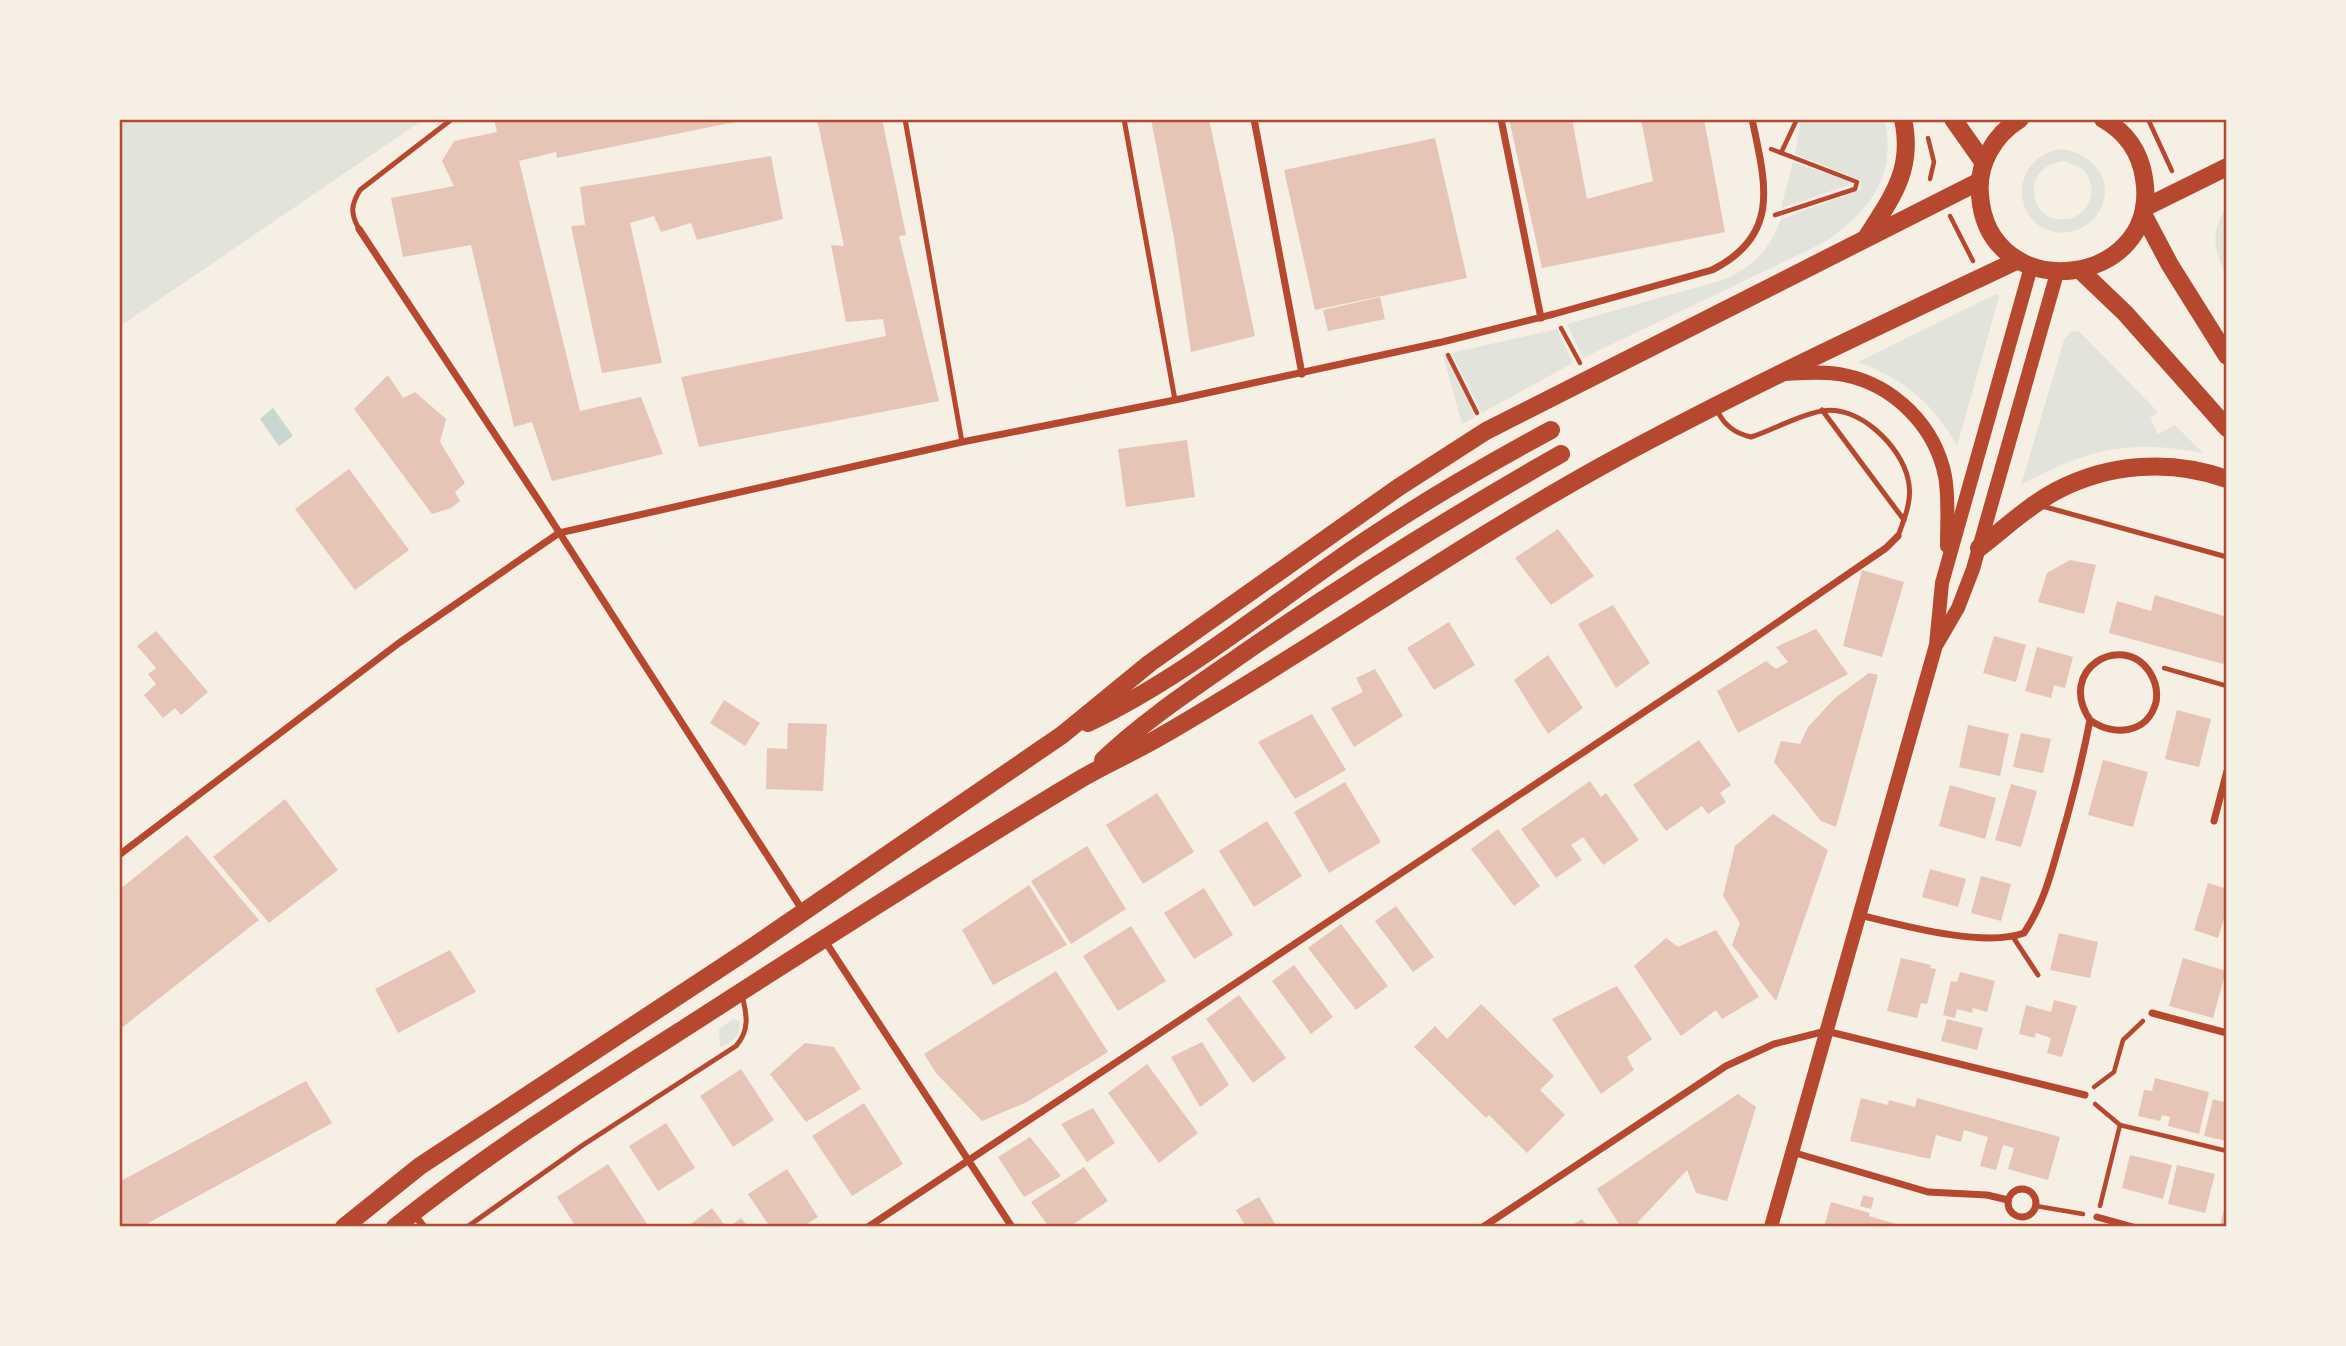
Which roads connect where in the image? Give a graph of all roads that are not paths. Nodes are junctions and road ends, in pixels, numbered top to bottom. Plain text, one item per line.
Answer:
1 (452, 119) edge
2 (905, 119) edge
3 (1124, 119) edge
4 (1254, 119) edge
5 (1501, 119) edge
6 (1752, 119) edge
7 (1903, 119) edge
8 (1953, 119) edge
9 (2020, 119) edge
10 (2106, 119) edge
11 (1984, 163) junction
12 (2227, 167) edge
13 (1980, 181) junction
14 (2143, 211) junction
15 (359, 229) joint
16 (1864, 240) junction
17 (2025, 263) junction
18 (2081, 271) junction
19 (2057, 273) junction
20 (1541, 318) junction
21 (2227, 356) edge
22 (1302, 374) junction
23 (1780, 374) junction
24 (1175, 400) junction
25 (1715, 407) junction
26 (1822, 410) junction
27 (2227, 428) edge
28 (1550, 430) dead end
29 (962, 442) junction
30 (1561, 454) dead end
31 (2227, 479) edge
32 (2035, 504) junction
33 (1904, 520) junction
34 (559, 533) junction
35 (1899, 536) joint
36 (1979, 548) junction
37 (2227, 558) edge
38 (1947, 563) junction
39 (1936, 645) junction
40 (2090, 720) junction
41 (1062, 734) junction
42 (2227, 771) edge
43 (1085, 776) junction
44 (2214, 821) dead end
45 (119, 855) edge
46 (803, 911) junction
47 (1859, 915) junction
48 (2013, 937) junction
49 (823, 939) junction
50 (2038, 975) dead end
51 (741, 992) junction
52 (2152, 1013) road end
53 (1826, 1031) junction
54 (2227, 1033) edge
55 (2085, 1095) road end
56 (1792, 1152) junction
57 (969, 1160) junction
58 (2008, 1200) junction
59 (2097, 1217) road end
60 (419, 1220) edge
61 (344, 1227) edge
62 (395, 1227) edge
63 (467, 1227) edge
64 (868, 1227) edge
65 (1012, 1227) edge
66 (1483, 1227) edge
67 (1771, 1227) edge
68 (2133, 1227) edge

1 - 15 lane
2 - 29 lane
3 - 24 lane
4 - 22 street
5 - 20 street
6 - 20 street
7 - 16 main road
8 - 11 main road
9 - 11 main road
10 - 14 main road
11 - 13 main road
12 - 14 main road
13 - 16 main road
13 - 17 main road
14 - 18 main road
14 - 21 main road
15 - 34 street
16 - 41 main road
17 - 19 main road
17 - 23 main road
17 - 38 main road
18 - 19 main road
18 - 27 main road
19 - 36 main road
20 - 22 street
22 - 24 street
23 - 25 main road
23 - 38 main road
24 - 29 street
25 - 26 lane
25 - 43 main road
26 - 33 lane
26 - 33 lane
28 - 41 main road
29 - 34 street
30 - 43 main road
31 - 32 main road
32 - 36 main road
32 - 37 lane
33 - 35 lane
34 - 45 street
34 - 46 street
35 - 57 street
36 - 39 main road
38 - 39 main road
39 - 47 main road
40 - 40 street
40 - 48 street
41 - 46 main road
42 - 44 street
43 - 49 main road
46 - 61 main road
47 - 48 street
47 - 53 main road
48 - 50 lane
49 - 51 main road
49 - 57 street
51 - 60 main road
51 - 63 lane
52 - 54 street
53 - 55 street
53 - 56 main road
53 - 66 street
56 - 58 street
56 - 67 main road
57 - 64 street
57 - 65 street
58 - 58 street
59 - 68 street
60 - 62 main road

